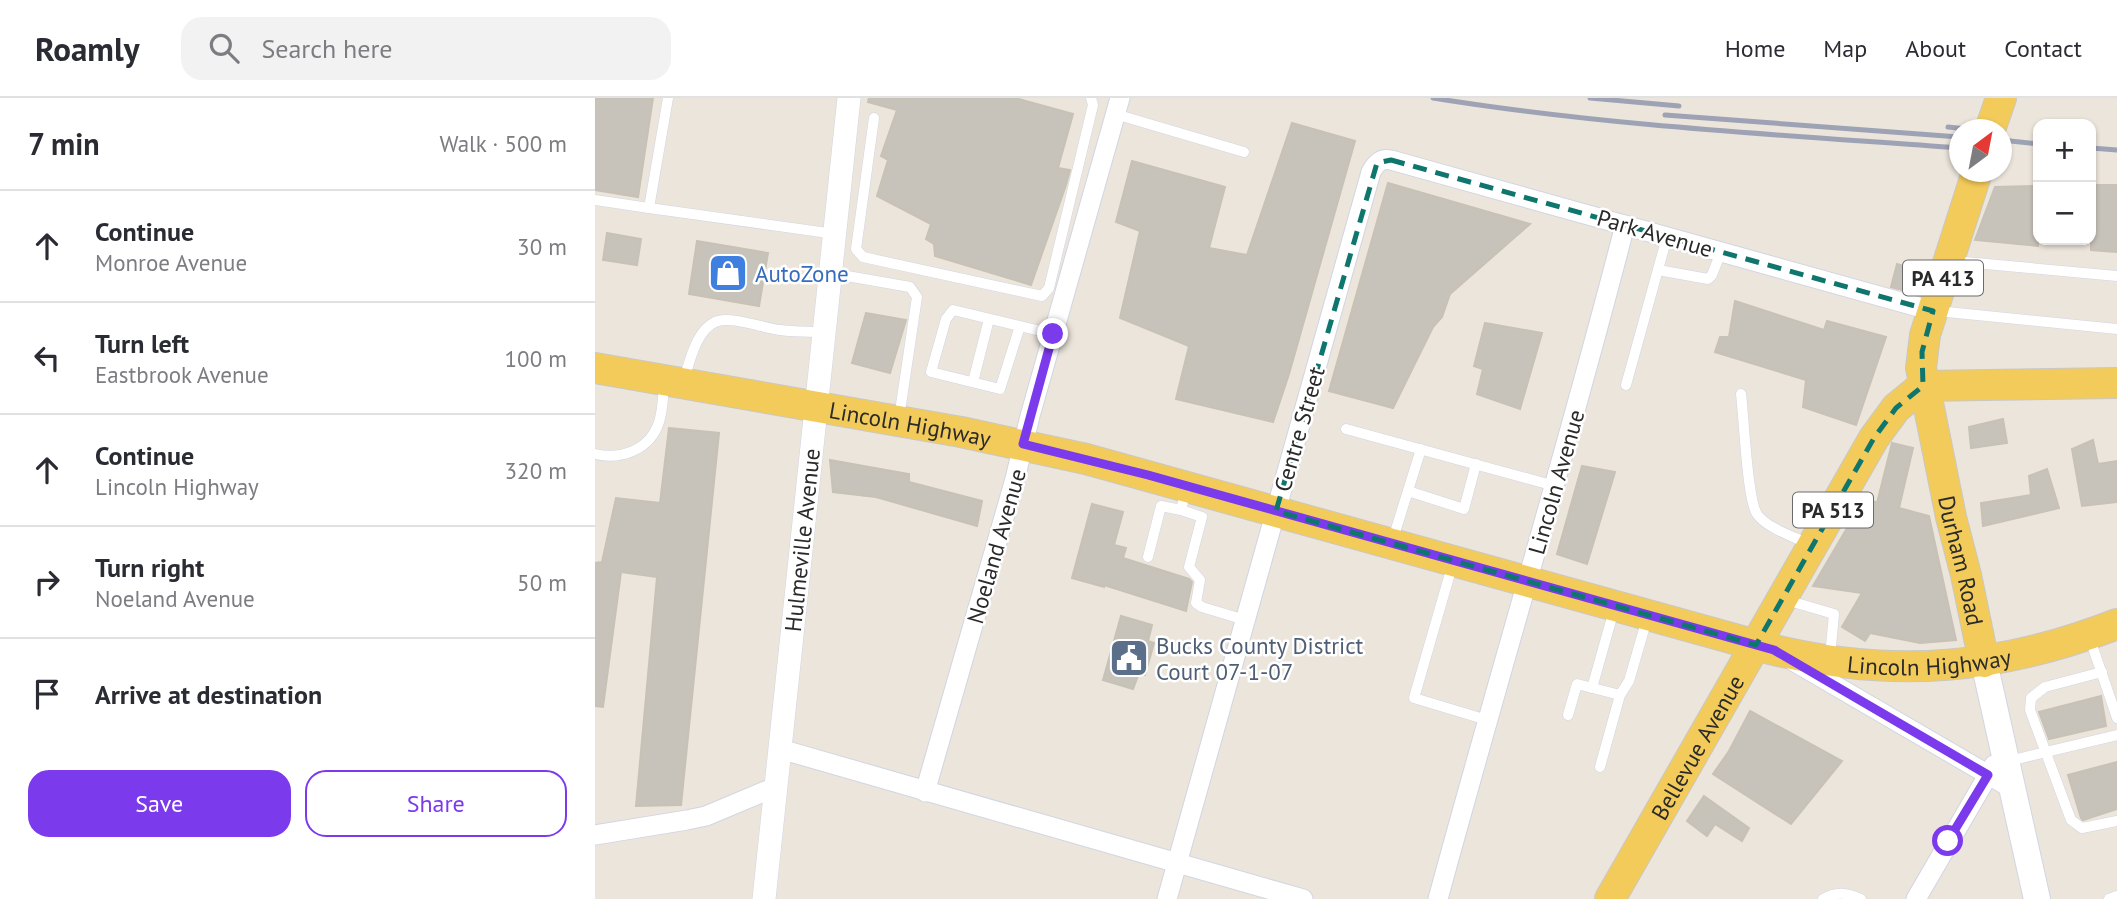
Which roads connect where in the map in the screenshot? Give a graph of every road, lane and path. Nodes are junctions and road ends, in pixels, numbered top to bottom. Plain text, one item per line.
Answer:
1 (668, 98) edge
2 (849, 98) edge
3 (1091, 98) edge
4 (2001, 98) edge
5 (1118, 106) edge
6 (874, 118) dead end
7 (1994, 119) edge
8 (1244, 152) dead end
9 (1377, 163) joint
10 (1974, 182) edge
11 (851, 196) junction
12 (595, 200) edge
13 (649, 208) junction
14 (1625, 225) junction
15 (835, 234) junction
16 (1667, 237) junction
17 (1721, 252) junction
18 (1949, 260) junction
19 (1658, 270) junction
20 (829, 273) junction
21 (2117, 276) edge
22 (1933, 311) junction
23 (989, 319) junction
24 (1020, 326) junction
25 (2117, 329) edge
26 (824, 333) junction
27 (1053, 334) junction
28 (595, 368) edge
29 (674, 382) junction
30 (973, 382) junction
31 (2117, 383) edge
32 (1626, 384) dead end
33 (1923, 386) junction
34 (1741, 394) dead end
35 (816, 406) junction
36 (898, 421) junction
37 (1346, 429) dead end
38 (1023, 444) junction
39 (1421, 449) junction
40 (595, 454) edge
41 (1476, 464) junction
42 (1555, 486) junction
43 (1408, 491) junction
44 (1184, 498) junction
45 (1276, 511) junction
46 (1392, 543) junction
47 (1812, 546) junction
48 (1148, 557) dead end
49 (1454, 560) junction
50 (1528, 581) junction
51 (1782, 598) junction
52 (1615, 606) junction
53 (1648, 615) junction
54 (1245, 620) junction
55 (2117, 624) edge
56 (2089, 635) junction
57 (1765, 648) junction
58 (1830, 661) junction
59 (1984, 662) junction
60 (2102, 672) junction
61 (1593, 688) junction
62 (1620, 695) junction
63 (1568, 715) dead end
64 (2117, 718) edge
65 (1487, 720) junction
66 (2117, 735) edge
67 (780, 749) junction
68 (2045, 753) junction
69 (1999, 762) junction
70 (1599, 767) dead end
71 (775, 787) junction
72 (925, 792) junction
73 (2117, 821) edge
74 (595, 835) edge
75 (1177, 863) junction
76 (2117, 896) edge
77 (764, 899) edge
78 (1167, 899) edge
79 (1303, 899) edge
80 (1438, 899) edge
81 (1610, 899) edge
82 (1823, 899) edge
83 (1861, 899) edge
84 (1916, 899) edge
85 (2037, 899) edge
86 (2109, 899) edge

1 - 13 lane
2 - 11 street, Hulmeville Avenue
3 - 11 lane
4 - 7 main road
5 - 8 lane
5 - 27 street, Noeland Avenue
6 - 11 lane
9 - 14 street, Park Avenue
9 - 45 street, Centre Street
10 - 18 main road, PA 413
11 - 15 street, Hulmeville Avenue
12 - 13 lane
13 - 15 lane
14 - 16 street, Park Avenue
14 - 42 street, Lincoln Avenue
15 - 20 street, Hulmeville Avenue
16 - 17 street, Park Avenue
16 - 19 lane
17 - 19 lane
17 - 22 street, Park Avenue
18 - 21 lane
18 - 22 main road, PA 413
19 - 32 lane
20 - 26 street, Hulmeville Avenue
20 - 36 lane
22 - 25 lane
22 - 33 main road, PA 413
23 - 24 lane
23 - 30 lane
23 - 30 lane
24 - 27 lane
24 - 30 lane
26 - 29 lane
26 - 35 street, Hulmeville Avenue
27 - 38 street, Noeland Avenue
28 - 29 main road, Lincoln Highway
29 - 35 main road, Lincoln Highway
29 - 40 lane
31 - 33 main road
33 - 47 main road, Bellevue Avenue / PA 513
33 - 59 main road, Durham Road / PA 413
34 - 47 lane
35 - 36 main road, Lincoln Highway
35 - 67 street, Hulmeville Avenue
36 - 38 main road, Lincoln Highway
37 - 39 lane
38 - 44 main road, Lincoln Highway
38 - 72 street, Noeland Avenue
39 - 41 lane
39 - 43 lane
41 - 42 lane
41 - 43 lane
42 - 50 street, Lincoln Avenue
43 - 46 lane
44 - 45 main road, Lincoln Highway
44 - 48 lane
44 - 54 lane
45 - 46 main road, Lincoln Highway
45 - 54 street, Centre Street
46 - 49 main road, Lincoln Highway
47 - 51 main road, Bellevue Avenue / PA 513
49 - 50 main road, Lincoln Highway
49 - 65 lane
50 - 52 main road, Lincoln Highway
50 - 65 street, Lincoln Avenue
51 - 57 main road, Bellevue Avenue / PA 513
51 - 58 lane
52 - 53 main road, Lincoln Highway
52 - 61 lane
53 - 57 main road, Lincoln Highway
53 - 62 lane
54 - 75 street, Centre Street
55 - 56 main road, Lincoln Highway
56 - 59 main road, Lincoln Highway
56 - 60 lane
57 - 58 main road, Lincoln Highway
57 - 69 street
57 - 81 main road, Bellevue Avenue / PA 513
58 - 59 main road, Lincoln Highway
59 - 69 main road, Durham Road
60 - 64 lane
60 - 68 lane
61 - 62 lane
61 - 63 lane
62 - 70 lane
65 - 80 street, Lincoln Avenue
66 - 68 lane
67 - 71 street, Hulmeville Avenue
67 - 72 street
68 - 69 lane
68 - 73 lane
69 - 84 street
69 - 85 main road, Durham Road
71 - 74 street
71 - 77 street, Hulmeville Avenue
72 - 75 street
75 - 78 street, Centre Street
75 - 79 street
76 - 86 lane
82 - 83 lane

